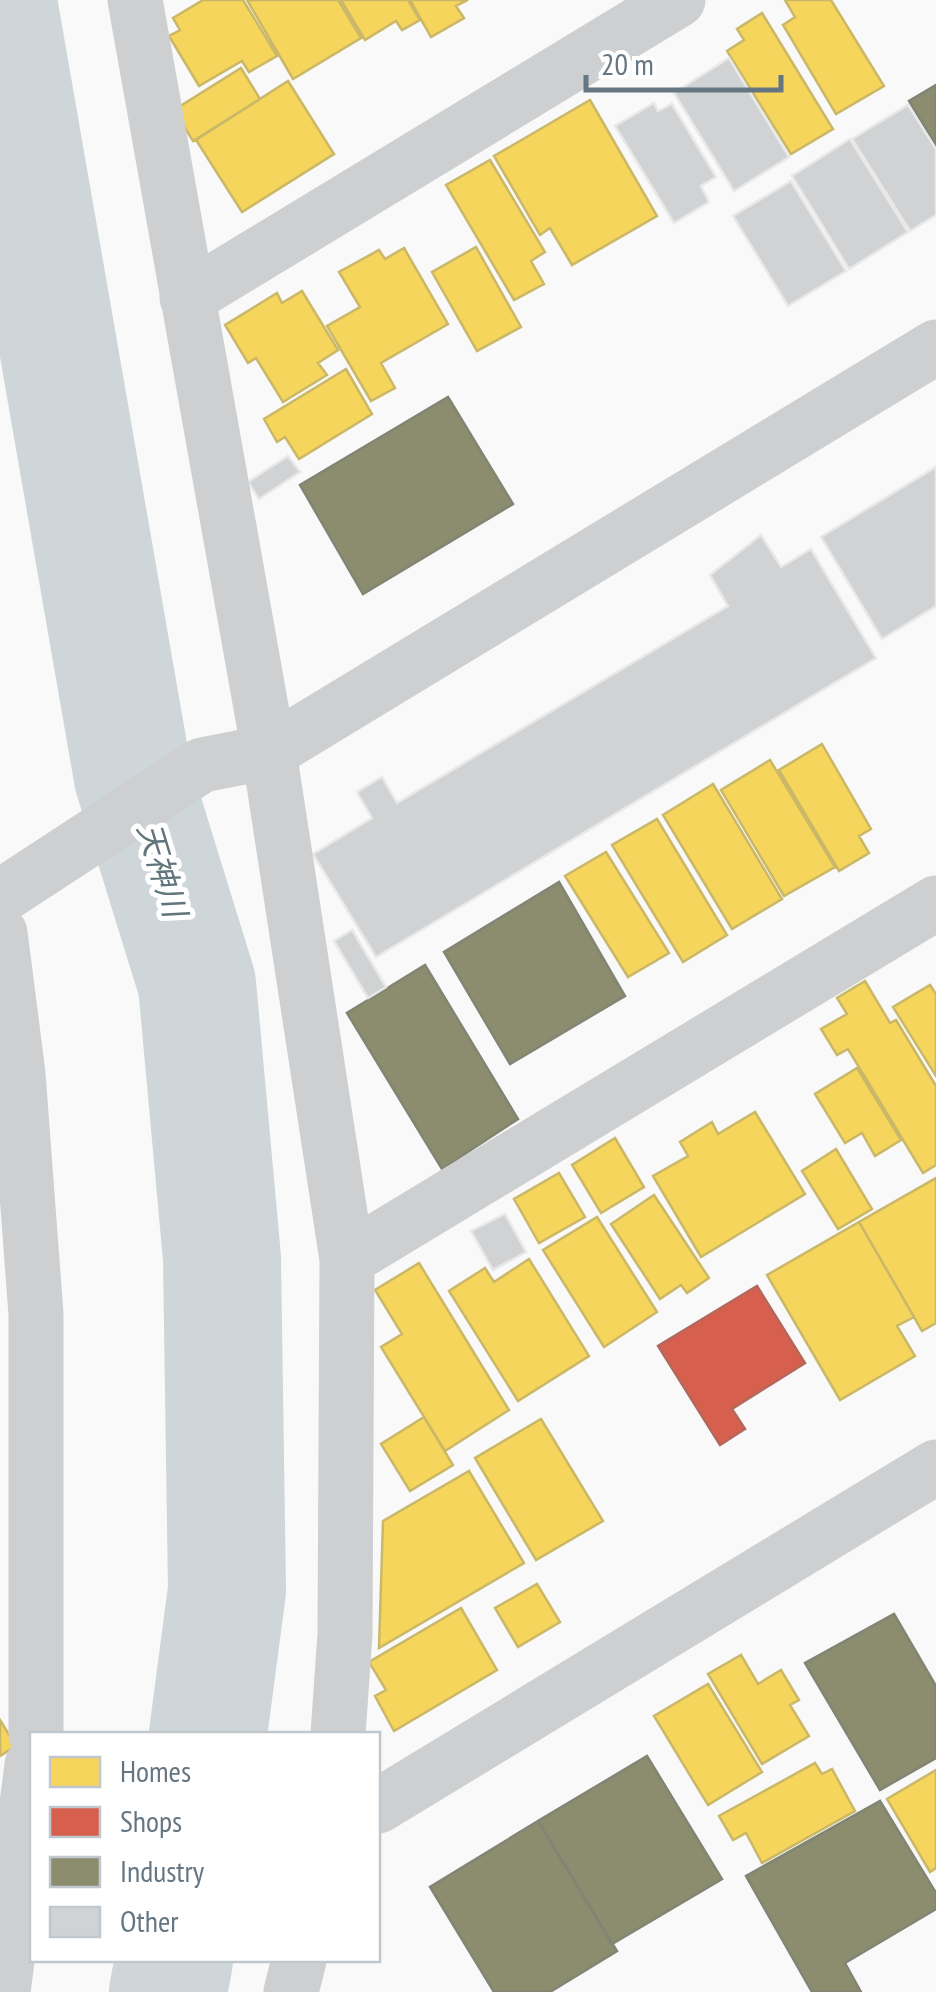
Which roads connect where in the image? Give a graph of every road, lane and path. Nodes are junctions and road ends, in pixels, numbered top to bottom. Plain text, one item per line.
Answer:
1 (135, 0) edge
2 (678, 0) edge
3 (187, 298) junction
4 (936, 347) edge
5 (269, 752) junction
6 (20, 883) edge
7 (936, 903) edge
8 (0, 933) edge
9 (347, 1259) junction
10 (20, 1444) edge
11 (936, 1466) edge
12 (36, 1732) edge
13 (338, 1732) edge
14 (30, 1781) edge
15 (380, 1805) edge
16 (298, 1962) edge
17 (4, 1992) edge
18 (291, 1992) edge

1 - 3 street
2 - 3 street
3 - 5 street
4 - 5 street
5 - 6 street
5 - 9 street
7 - 9 street
8 - 10 street
9 - 13 street
10 - 12 street
11 - 15 street
14 - 17 street
16 - 18 street

